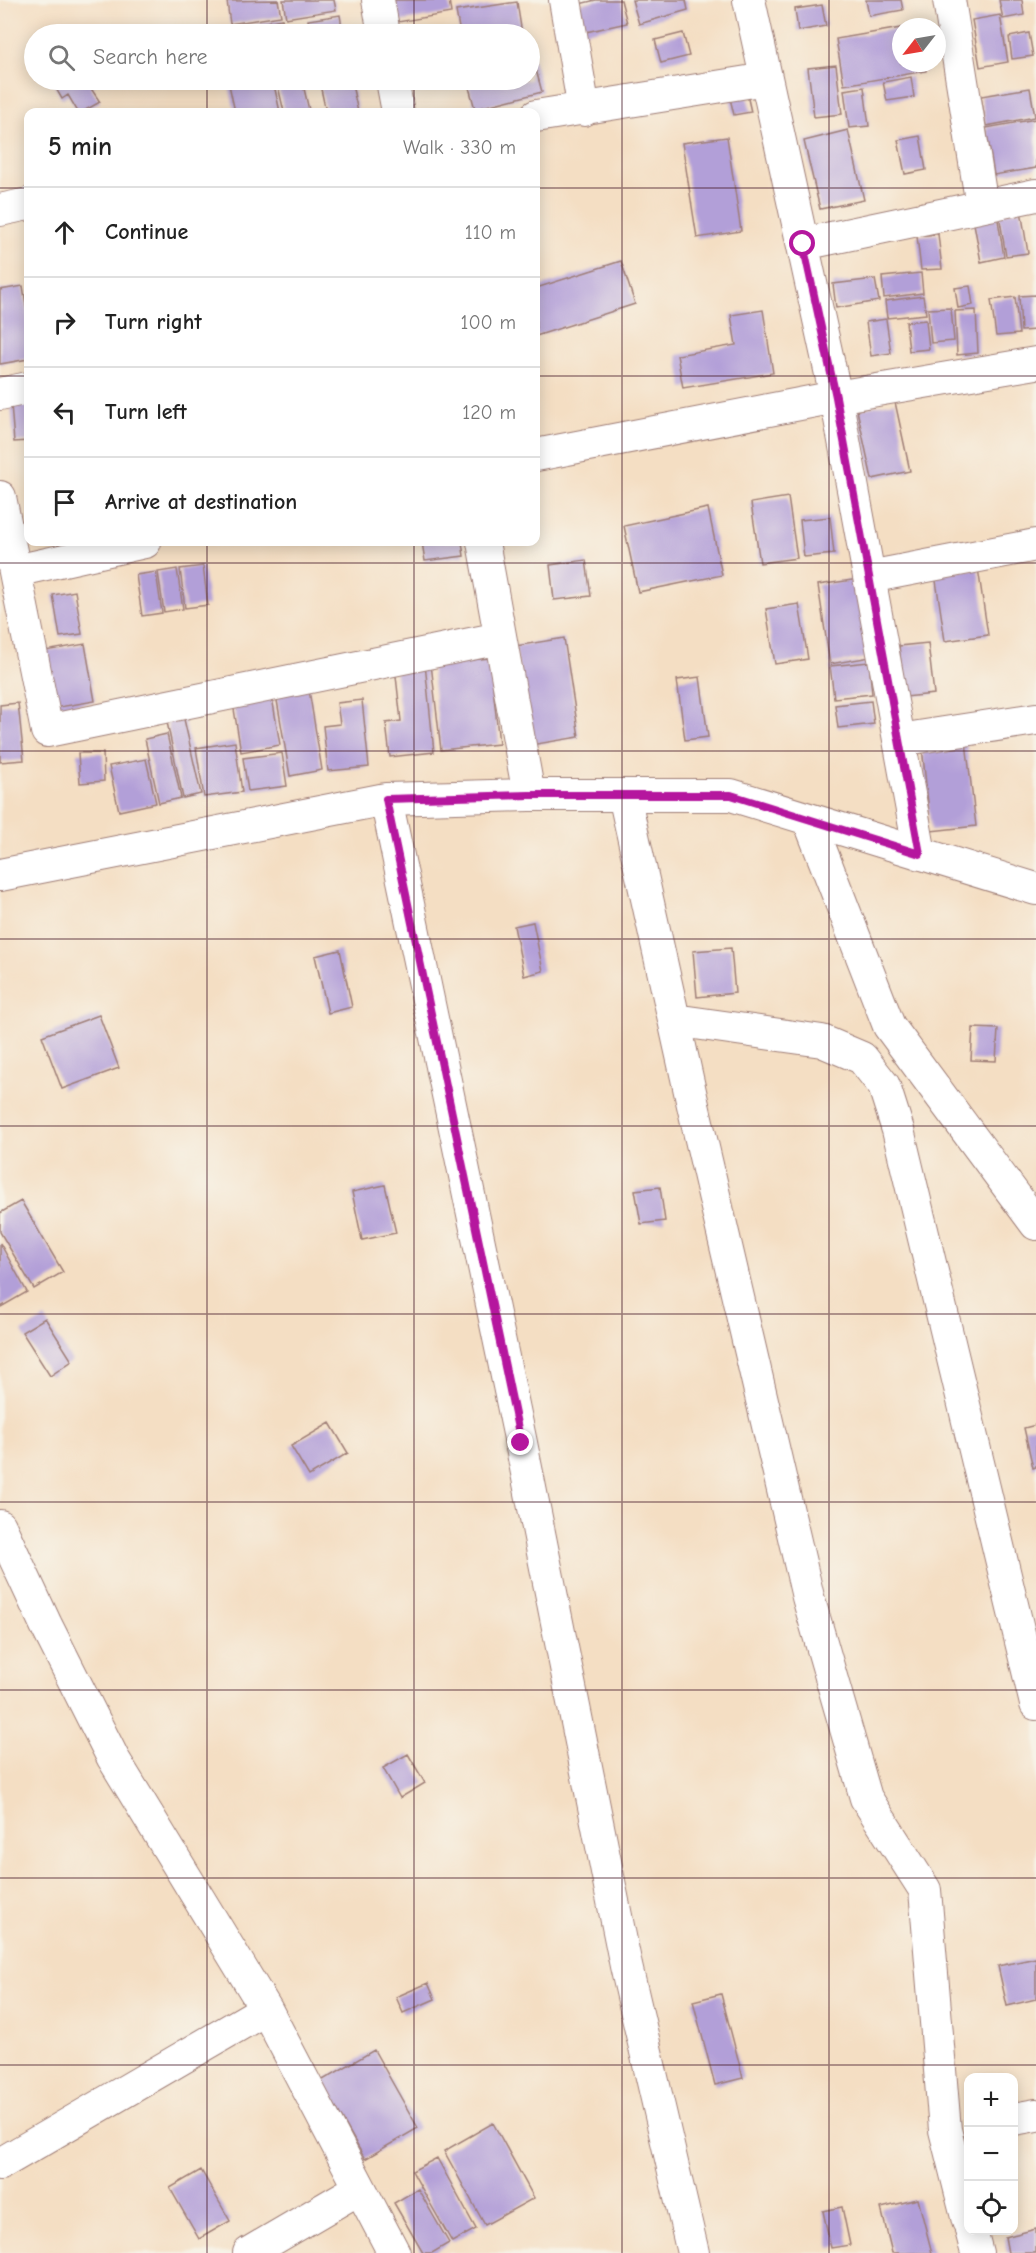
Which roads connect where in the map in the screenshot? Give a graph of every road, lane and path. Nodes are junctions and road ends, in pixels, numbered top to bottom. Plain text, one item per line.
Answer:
1 (378, 0) edge
2 (565, 0) edge
3 (749, 0) edge
4 (949, 0) edge
5 (382, 24) edge
6 (766, 79) junction
7 (394, 90) edge
8 (397, 108) edge
9 (584, 110) junction
10 (540, 116) edge
11 (1036, 195) edge
12 (24, 205) edge
13 (982, 206) junction
14 (0, 210) edge
15 (803, 244) junction
16 (1036, 363) edge
17 (24, 389) edge
18 (0, 394) edge
19 (836, 397) junction
20 (540, 455) edge
21 (0, 497) edge
22 (1036, 545) edge
23 (128, 546) edge
24 (484, 546) edge
25 (15, 571) junction
26 (869, 577) junction
27 (500, 638) junction
28 (1036, 719) edge
29 (899, 740) junction
30 (529, 795) junction
31 (624, 795) junction
32 (386, 799) junction
33 (810, 820) junction
34 (920, 854) junction
35 (0, 875) edge
36 (1036, 889) edge
37 (674, 1020) junction
38 (1036, 1224) edge
39 (0, 1526) edge
40 (1036, 1704) edge
41 (266, 2009) junction
42 (1036, 2115) edge
43 (1018, 2118) edge
44 (957, 2128) edge
45 (0, 2163) edge
46 (964, 2182) edge
47 (360, 2188) junction
48 (972, 2235) edge
49 (249, 2253) edge
50 (394, 2253) edge
51 (693, 2253) edge
52 (977, 2253) edge

1 - 5 street
2 - 9 street
3 - 6 street
4 - 13 street
6 - 9 street
6 - 15 street
7 - 8 street
9 - 10 street
11 - 13 street
12 - 14 street
13 - 15 street
15 - 19 street
16 - 19 street
17 - 18 street
19 - 20 street
19 - 26 street
21 - 25 street
22 - 26 street
23 - 25 street
24 - 27 street
25 - 27 street
26 - 29 street
27 - 30 street
28 - 29 street
29 - 34 street
30 - 31 street
30 - 32 street
31 - 33 street
31 - 37 street
32 - 35 street
32 - 51 street
33 - 34 street
33 - 38 street
34 - 36 street
37 - 40 street
37 - 44 street
39 - 41 street
41 - 45 street
41 - 47 street
42 - 43 street
44 - 46 street
47 - 49 street
47 - 50 street
48 - 52 street

